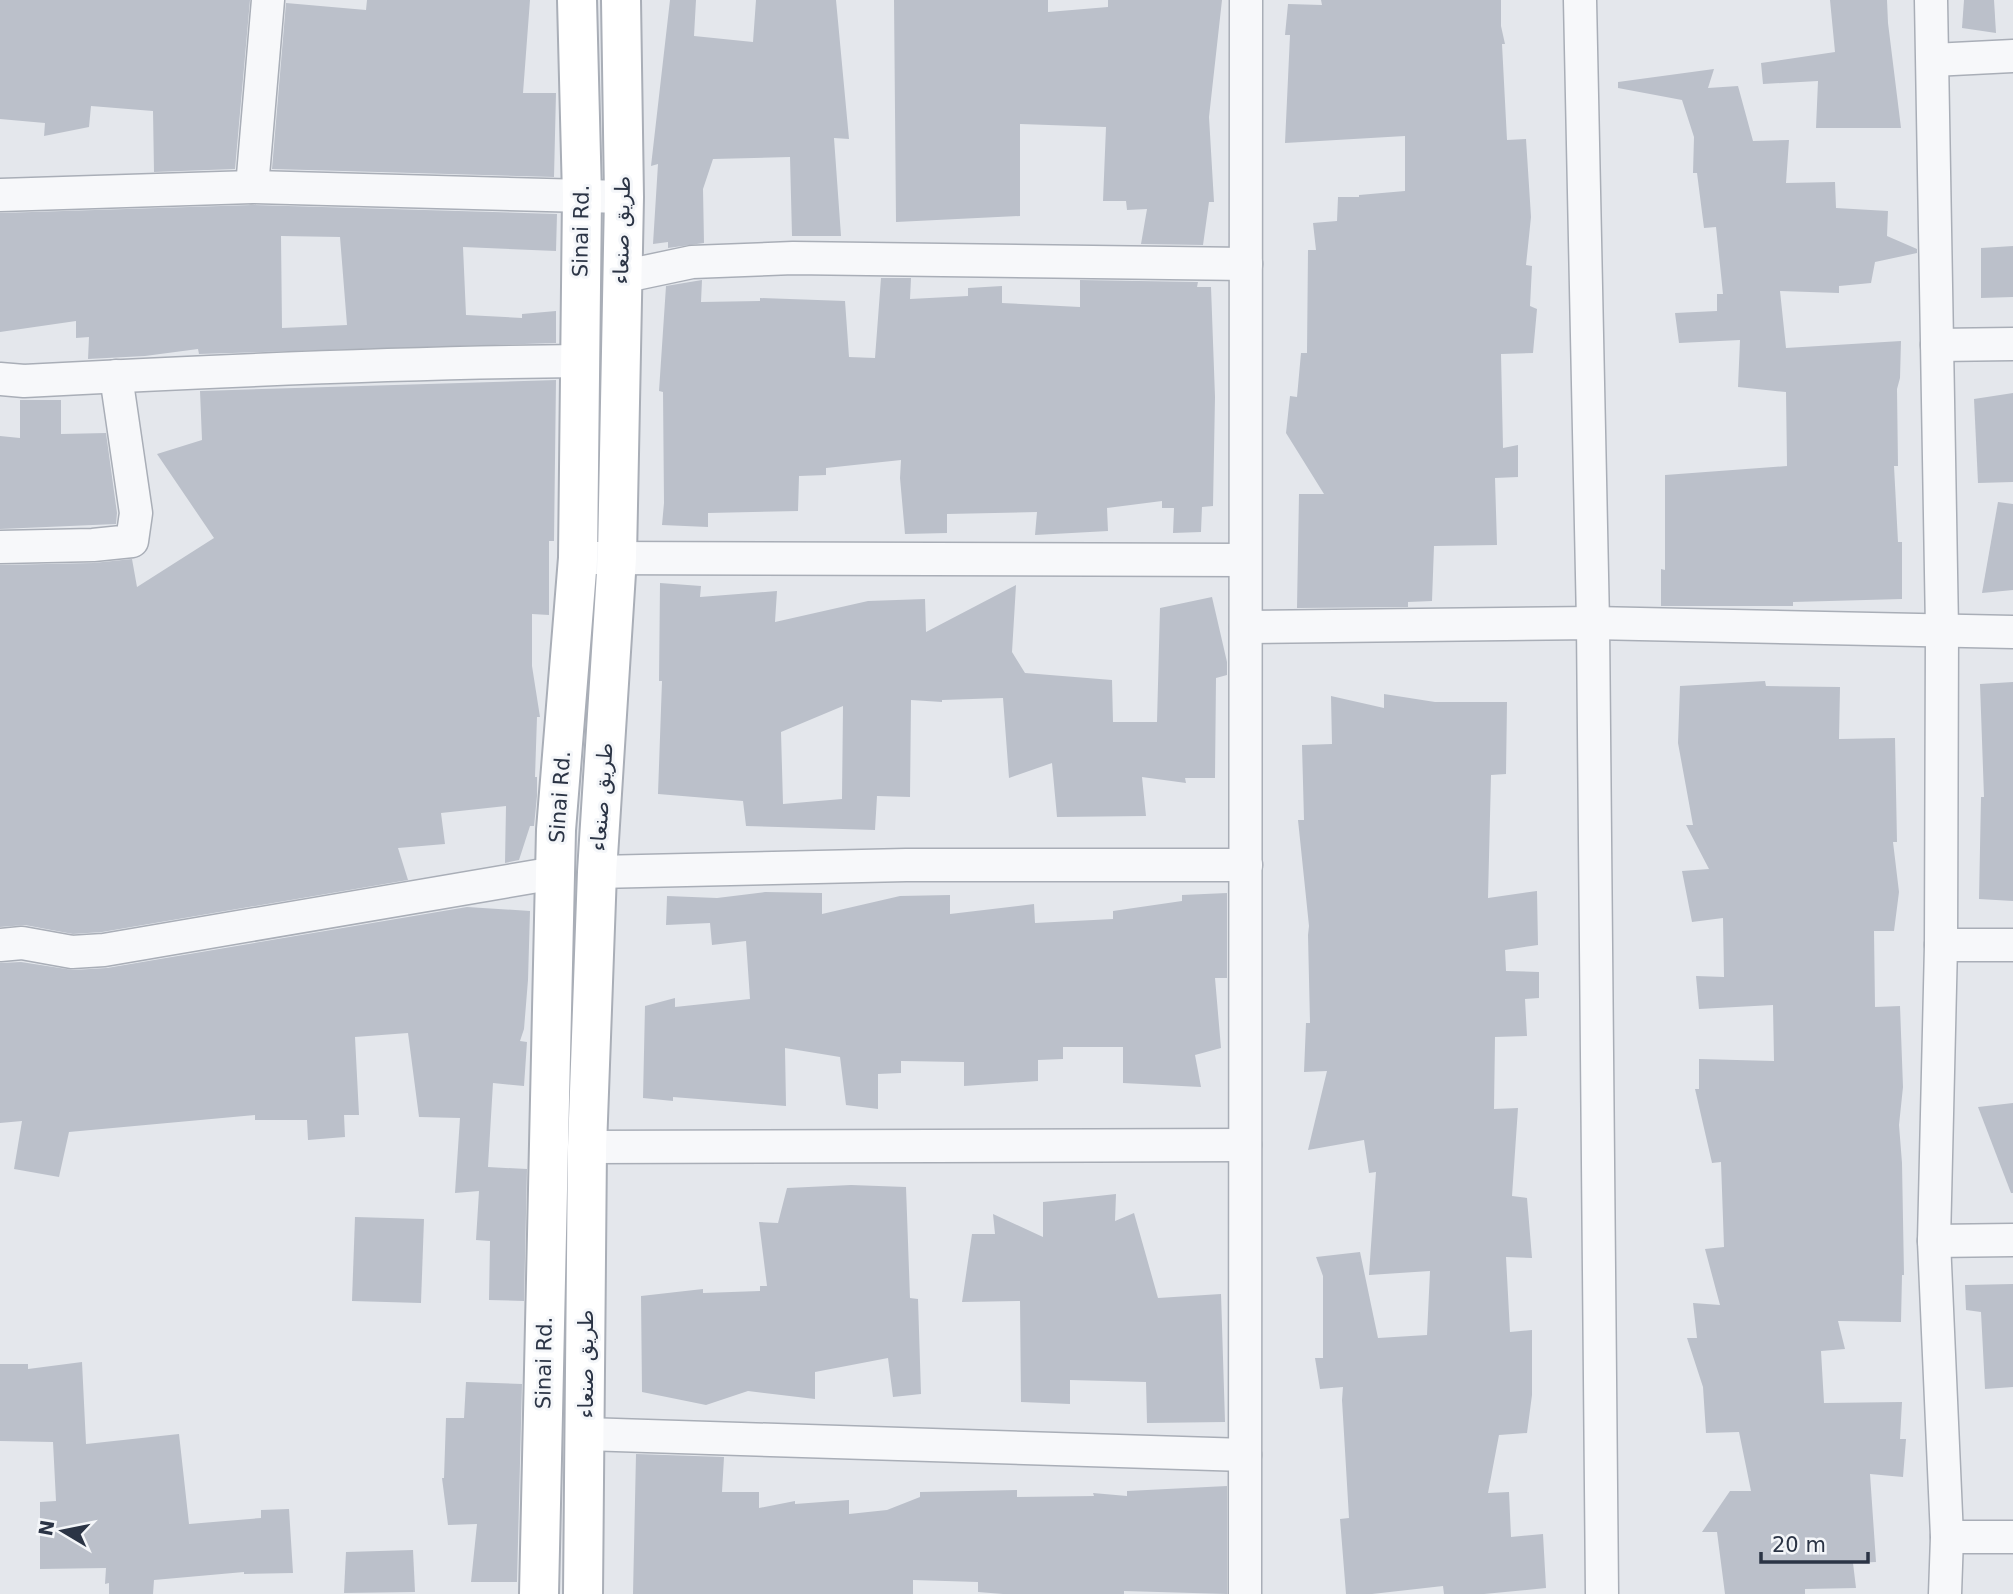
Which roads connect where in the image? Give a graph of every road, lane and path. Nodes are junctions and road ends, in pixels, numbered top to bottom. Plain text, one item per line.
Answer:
1 (268, 0) edge
2 (577, 0) edge
3 (621, 0) edge
4 (1246, 0) edge
5 (1580, 0) edge
6 (1931, 0) edge
7 (2013, 56) edge
8 (1933, 60) junction
9 (252, 187) junction
10 (0, 195) edge
11 (582, 196) junction
12 (624, 197) junction
13 (1246, 264) junction
14 (621, 277) junction
15 (2013, 344) edge
16 (1937, 345) junction
17 (579, 360) junction
18 (116, 376) junction
19 (0, 379) edge
20 (0, 547) edge
21 (617, 557) junction
22 (578, 558) junction
23 (1245, 559) junction
24 (1593, 623) junction
25 (1245, 627) junction
26 (1942, 629) junction
27 (2013, 632) edge
28 (1245, 865) junction
29 (597, 872) junction
30 (555, 873) junction
31 (0, 945) edge
32 (1941, 945) junction
33 (2013, 945) edge
34 (1245, 1145) junction
35 (587, 1147) junction
36 (2013, 1240) edge
37 (1934, 1241) junction
38 (585, 1434) junction
39 (1245, 1455) junction
40 (1947, 1537) junction
41 (2013, 1537) edge
42 (538, 1594) edge
43 (583, 1594) edge
44 (1245, 1594) edge
45 (1602, 1594) edge
46 (1945, 1594) edge

1 - 9 street
2 - 11 main road, Sinai Rd.
3 - 12 main road, طريق صنعاء
4 - 13 street
5 - 24 street
6 - 8 street
7 - 8 street
8 - 16 street
9 - 10 street
9 - 11 street
11 - 12 street
11 - 17 main road, Sinai Rd.
12 - 14 main road, طريق صنعاء
13 - 14 street
13 - 23 street
14 - 21 main road, طريق صنعاء
15 - 16 street
16 - 26 street
17 - 18 street
17 - 22 main road, Sinai Rd.
18 - 19 street
18 - 20 street
21 - 22 street
21 - 23 street
21 - 29 main road, طريق صنعاء
22 - 30 main road, Sinai Rd.
23 - 25 street
24 - 25 street
24 - 26 street
24 - 45 street
25 - 28 street
26 - 27 street
26 - 32 street
28 - 29 street
28 - 34 street
29 - 35 main road, طريق صنعاء
30 - 31 street
30 - 42 main road, Sinai Rd.
32 - 33 street
32 - 37 street
34 - 35 street
34 - 39 street
35 - 38 main road, طريق صنعاء
36 - 37 street
37 - 40 street
38 - 39 street
38 - 43 main road, طريق صنعاء
39 - 44 street
40 - 41 street
40 - 46 street

